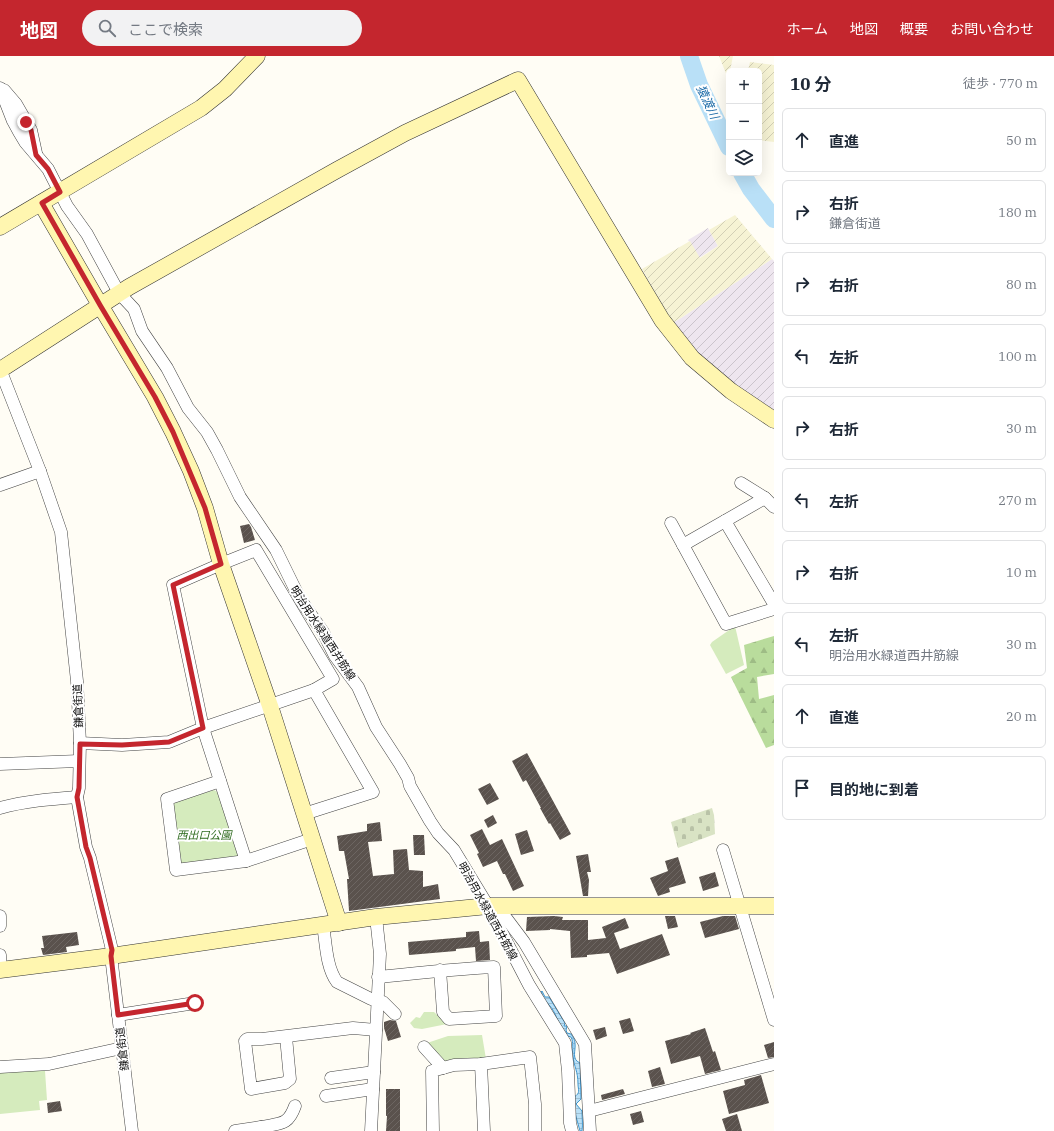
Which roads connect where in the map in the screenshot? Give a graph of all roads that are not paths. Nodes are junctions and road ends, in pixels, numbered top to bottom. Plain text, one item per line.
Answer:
1 (257, 56) edge
2 (0, 87) edge
3 (60, 192) junction
4 (42, 203) junction
5 (0, 227) edge
6 (119, 293) junction
7 (100, 305) junction
8 (0, 370) edge
9 (774, 420) edge
10 (40, 471) junction
11 (741, 483) dead end
12 (0, 485) edge
13 (765, 498) junction
14 (774, 507) edge
15 (725, 521) junction
16 (671, 523) dead end
17 (683, 545) junction
18 (221, 564) junction
19 (774, 604) edge
20 (774, 609) edge
21 (314, 690) junction
22 (270, 706) junction
23 (203, 728) junction
24 (80, 744) junction
25 (79, 761) junction
26 (0, 764) edge
27 (220, 781) junction
28 (77, 797) junction
29 (0, 808) edge
30 (304, 814) junction
31 (312, 839) junction
32 (723, 850) dead end
33 (246, 861) junction
34 (492, 906) junction
35 (739, 906) junction
36 (774, 906) edge
37 (0, 916) edge
38 (376, 917) junction
39 (339, 922) junction
40 (323, 925) junction
41 (0, 926) edge
42 (111, 956) junction
43 (0, 965) edge
44 (440, 970) junction
45 (378, 977) junction
46 (377, 1000) junction
47 (195, 1003) dead end
48 (395, 1014) dead end
49 (118, 1015) junction
50 (774, 1020) edge
51 (376, 1030) junction
52 (286, 1037) junction
53 (424, 1047) dead end
54 (122, 1048) junction
55 (481, 1064) junction
56 (774, 1064) edge
57 (0, 1068) edge
58 (443, 1068) junction
59 (374, 1072) junction
60 (331, 1078) dead end
61 (374, 1089) junction
62 (326, 1096) dead end
63 (295, 1106) dead end
64 (589, 1111) junction
65 (261, 1129) edge
66 (132, 1131) edge
67 (235, 1131) edge
68 (371, 1131) edge
69 (434, 1131) edge
70 (484, 1131) edge
71 (535, 1131) edge
72 (572, 1131) edge
73 (590, 1131) edge

1 - 3 street
2 - 3 street, 明治用水緑道西井筋線
3 - 4 street
3 - 6 street, 明治用水緑道西井筋線
4 - 5 street
4 - 7 street
6 - 7 street
6 - 9 street
6 - 34 street, 明治用水緑道西井筋線
7 - 8 street
7 - 18 street
8 - 10 street, 鎌倉街道
10 - 12 street
10 - 24 street, 鎌倉街道
11 - 13 street
13 - 14 street
13 - 15 street
15 - 17 street
15 - 19 street
16 - 17 street
17 - 20 street
18 - 21 street
18 - 22 street
18 - 23 street
21 - 22 street
21 - 30 street
22 - 23 street
22 - 30 street
23 - 24 street
23 - 27 street
24 - 25 street, 鎌倉街道
25 - 26 street
25 - 28 street, 鎌倉街道
27 - 33 street
27 - 33 street
28 - 29 street
28 - 42 street, 鎌倉街道
30 - 31 street
31 - 33 street
31 - 39 street
32 - 35 street
34 - 35 street
34 - 38 street
34 - 64 street
34 - 72 street, 明治用水緑道西井筋線
35 - 36 street
35 - 50 street
37 - 41 street
38 - 39 street
38 - 45 street
39 - 40 street
40 - 42 street
40 - 46 street
42 - 43 street
42 - 49 street, 鎌倉街道
44 - 44 street
44 - 45 street
45 - 46 street
46 - 48 street
46 - 51 street
47 - 49 street
49 - 54 street, 鎌倉街道
51 - 52 street
51 - 59 street
52 - 52 street
53 - 58 street
54 - 57 street
54 - 66 street, 鎌倉街道
55 - 58 street
55 - 70 street
55 - 71 street
56 - 64 street
58 - 69 street
59 - 60 street
59 - 61 street
61 - 62 street
61 - 68 street
63 - 65 street
64 - 73 street
65 - 67 street

